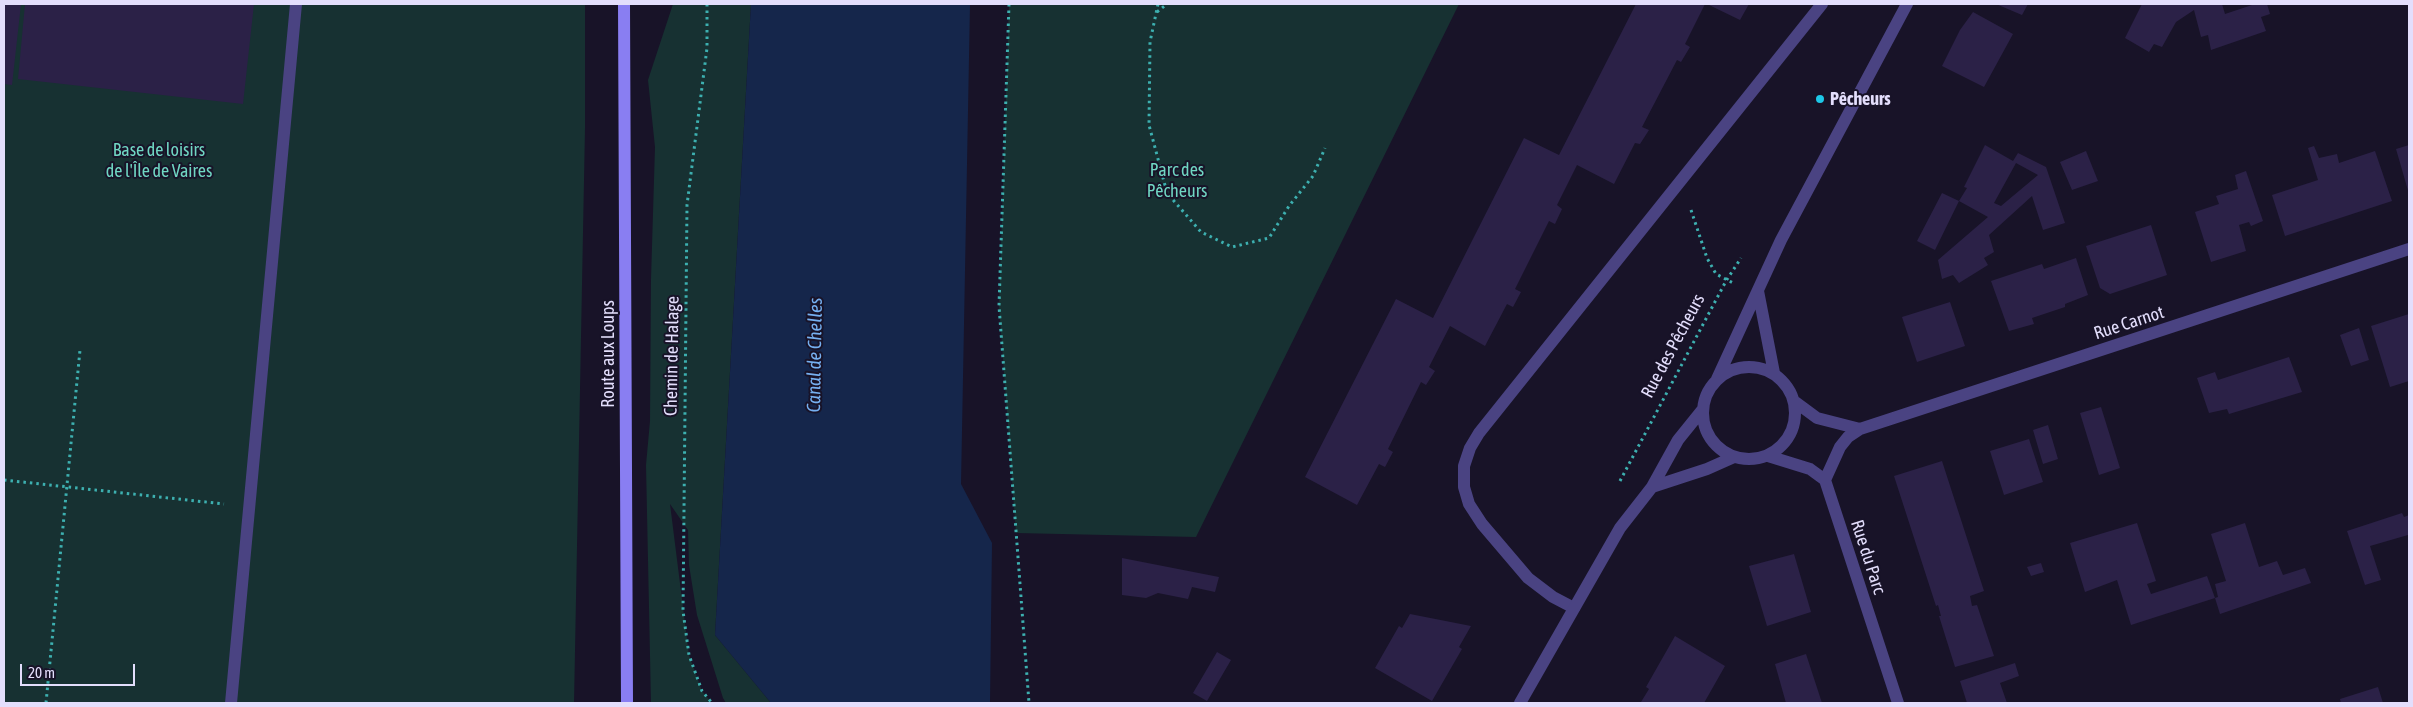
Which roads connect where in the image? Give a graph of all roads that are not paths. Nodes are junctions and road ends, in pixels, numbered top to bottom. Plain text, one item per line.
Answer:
1 (296, 4) edge
2 (624, 4) edge
3 (1822, 4) edge
4 (1907, 4) edge
5 (2409, 249) edge
6 (1758, 291) junction
7 (1774, 373) junction
8 (1717, 379) junction
9 (1794, 401) junction
10 (1703, 408) junction
11 (1860, 430) junction
12 (1768, 456) junction
13 (1734, 457) junction
14 (1825, 480) junction
15 (1652, 487) junction
16 (1574, 608) junction
17 (231, 703) edge
18 (627, 703) edge
19 (1520, 703) edge
20 (1898, 703) edge

1 - 17 street
2 - 18 street, Route aux Loups
3 - 16 street
4 - 6 street
5 - 11 street, Rue Carnot
6 - 7 street
6 - 8 street
7 - 8 street
7 - 9 street
8 - 10 street
9 - 11 street
9 - 12 street
10 - 13 street
10 - 15 street
11 - 14 street, Rue Carnot
12 - 13 street
12 - 14 street
13 - 15 street
14 - 20 street, Rue du Parc
15 - 16 street
16 - 19 street

